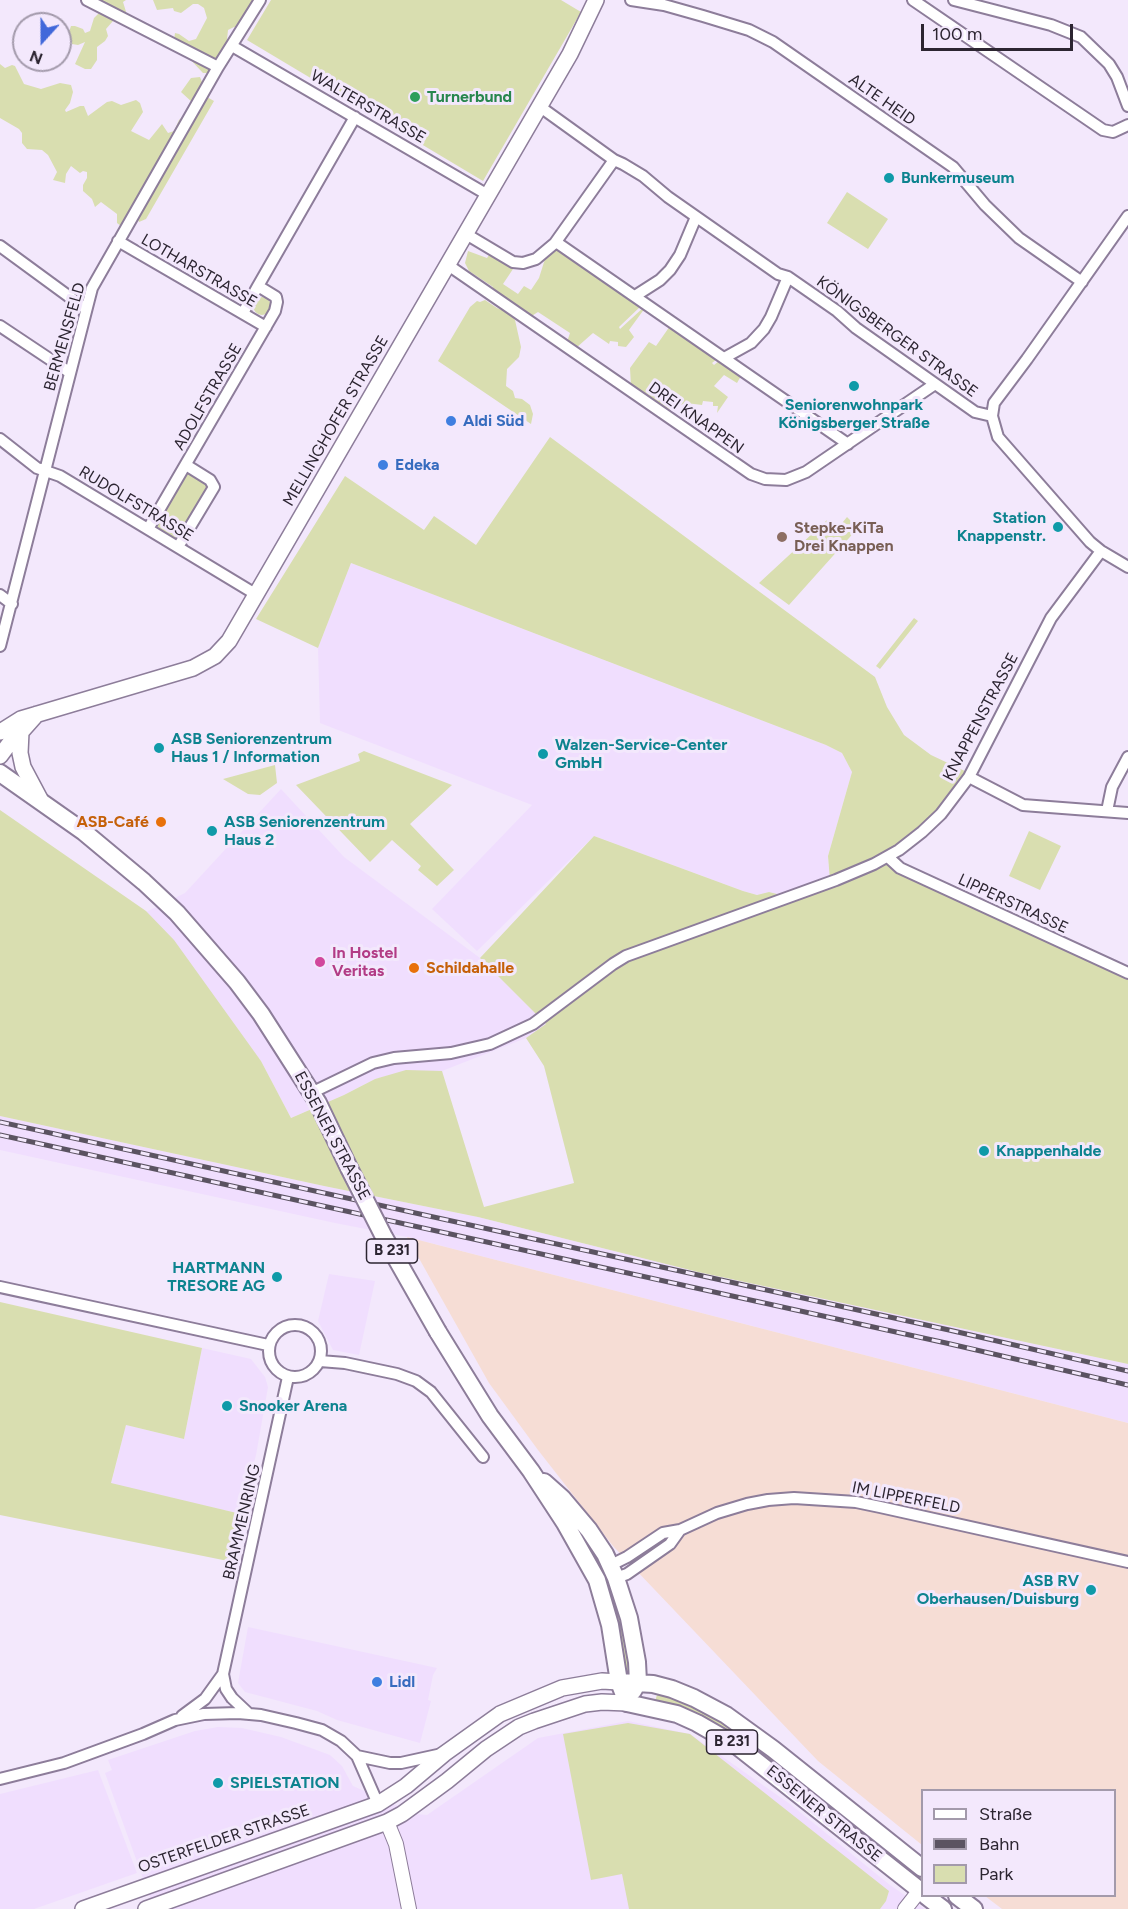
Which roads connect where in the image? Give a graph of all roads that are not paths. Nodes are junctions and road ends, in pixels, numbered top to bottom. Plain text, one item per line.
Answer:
1 (87, 0) edge
2 (260, 0) edge
3 (596, 0) edge
4 (631, 0) edge
5 (912, 0) edge
6 (954, 0) edge
7 (232, 46) junction
8 (218, 67) junction
9 (539, 106) junction
10 (1128, 106) edge
11 (355, 117) junction
12 (1128, 125) edge
13 (614, 160) junction
14 (488, 195) junction
15 (1128, 216) edge
16 (696, 217) junction
17 (466, 234) junction
18 (118, 241) junction
19 (556, 242) junction
20 (0, 246) edge
21 (448, 265) junction
22 (788, 278) junction
23 (1082, 282) junction
24 (258, 286) junction
25 (635, 296) junction
26 (86, 309) junction
27 (243, 313) junction
28 (0, 326) edge
29 (266, 327) junction
30 (724, 358) junction
31 (69, 372) junction
32 (935, 384) junction
33 (992, 416) junction
34 (0, 439) edge
35 (848, 444) junction
36 (186, 465) junction
37 (44, 471) junction
38 (148, 529) junction
39 (178, 547) junction
40 (1101, 551) junction
41 (1128, 567) edge
42 (0, 595) edge
43 (257, 595) junction
44 (12, 604) junction
45 (0, 646) edge
46 (37, 714) junction
47 (0, 732) edge
48 (21, 732) junction
49 (0, 756) edge
50 (1128, 757) edge
51 (0, 773) edge
52 (969, 777) junction
53 (40, 799) junction
54 (1107, 811) junction
55 (1128, 813) edge
56 (888, 856) junction
57 (1128, 973) edge
58 (311, 1093) junction
59 (0, 1287) edge
60 (268, 1345) junction
61 (320, 1361) junction
62 (288, 1377) junction
63 (483, 1457) dead end
64 (531, 1471) junction
65 (1128, 1562) edge
66 (614, 1572) junction
67 (597, 1580) junction
68 (223, 1674) junction
69 (619, 1682) junction
70 (638, 1682) junction
71 (627, 1703) junction
72 (249, 1714) junction
73 (175, 1720) junction
74 (444, 1754) junction
75 (357, 1756) junction
76 (0, 1779) edge
77 (378, 1804) junction
78 (387, 1822) junction
79 (921, 1867) edge
80 (921, 1891) edge
81 (958, 1897) edge
82 (930, 1898) edge
83 (83, 1909) edge
84 (146, 1909) edge
85 (409, 1909) edge
86 (905, 1909) edge
87 (974, 1909) edge

1 - 8 street
2 - 7 street, BERMENSFELD
3 - 9 main road, MELLINGHOFER STRASSE
4 - 23 street, ALTE HEID
5 - 12 street
6 - 10 street
7 - 8 street, BERMENSFELD
7 - 11 street, WALTERSTRASSE
8 - 18 street, BERMENSFELD
9 - 13 street, KÖNIGSBERGER STRASSE
9 - 14 main road, MELLINGHOFER STRASSE
11 - 14 street, WALTERSTRASSE
11 - 24 street
13 - 16 street, KÖNIGSBERGER STRASSE
13 - 19 street
14 - 17 main road, MELLINGHOFER STRASSE
15 - 23 street
16 - 22 street, KÖNIGSBERGER STRASSE
16 - 25 street
17 - 19 street
17 - 21 main road, MELLINGHOFER STRASSE
18 - 26 street, BERMENSFELD
18 - 27 street, LOTHARSTRASSE
19 - 25 street
20 - 26 street
21 - 35 street, DREI KNAPPEN
21 - 43 main road, MELLINGHOFER STRASSE
22 - 30 street
22 - 32 street, KÖNIGSBERGER STRASSE
23 - 33 street
24 - 27 street
24 - 29 street, ADOLFSTRASSE
25 - 30 street
26 - 31 street, BERMENSFELD
27 - 29 street, LOTHARSTRASSE
28 - 31 street
29 - 36 street, ADOLFSTRASSE
30 - 35 street
31 - 37 street, BERMENSFELD
32 - 33 street, KÖNIGSBERGER STRASSE
32 - 35 street, DREI KNAPPEN
33 - 40 street
34 - 37 street, RUDOLFSTRASSE
36 - 38 street, ADOLFSTRASSE
36 - 39 street
37 - 38 street, RUDOLFSTRASSE
37 - 44 street, BERMENSFELD
38 - 39 street, RUDOLFSTRASSE
39 - 43 street, RUDOLFSTRASSE
40 - 41 street
40 - 52 street, KNAPPENSTRASSE
42 - 44 street
43 - 46 main road, MELLINGHOFER STRASSE
44 - 45 street, BERMENSFELD
46 - 47 main road, MELLINGHOFER STRASSE
46 - 48 main road
48 - 49 main road
48 - 53 main road
50 - 54 street
51 - 53 main road, ESSENER STRASSE / B 231
52 - 54 street
52 - 56 street, KNAPPENSTRASSE
53 - 58 main road, ESSENER STRASSE / B 231
54 - 55 street
56 - 57 street, LIPPERSTRASSE
56 - 58 street, KNAPPENSTRASSE
58 - 64 main road, ESSENER STRASSE / B 231, bridge
59 - 60 street
60 - 61 street
60 - 62 street
61 - 62 street
61 - 63 street
62 - 68 street, BRAMMENRING
64 - 66 main road, ESSENER STRASSE / B 231
64 - 67 main road, ESSENER STRASSE / B 231
65 - 66 street, IM LIPPERFELD
66 - 67 main road
66 - 70 main road, ESSENER STRASSE / B 231
67 - 69 main road, ESSENER STRASSE / B 231
68 - 72 street
68 - 73 street, BRAMMENRING
69 - 70 main road, ESSENER STRASSE / B 231
69 - 71 main road, ESSENER STRASSE / B 231
69 - 74 main road, OSTERFELDER STRASSE
70 - 71 main road
70 - 79 main road, ESSENER STRASSE / B 231
71 - 78 main road
71 - 80 main road, ESSENER STRASSE / B 231
72 - 73 street, BRAMMENRING
72 - 75 street, BRAMMENRING
73 - 76 street, BRAMMENRING
74 - 75 street, BRAMMENRING
74 - 77 main road, OSTERFELDER STRASSE
75 - 77 street, BRAMMENRING
77 - 78 main road
77 - 83 main road, OSTERFELDER STRASSE
78 - 84 main road
78 - 85 street
81 - 87 main road
82 - 86 street

